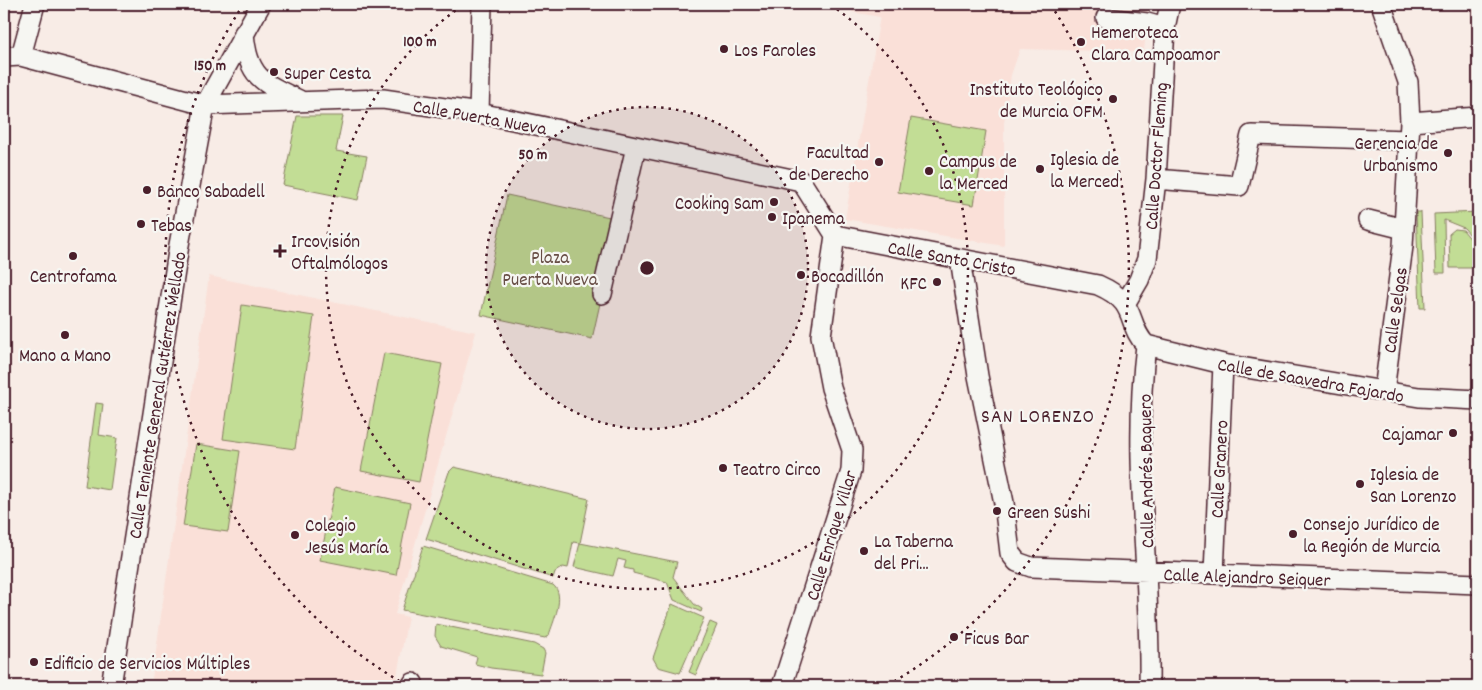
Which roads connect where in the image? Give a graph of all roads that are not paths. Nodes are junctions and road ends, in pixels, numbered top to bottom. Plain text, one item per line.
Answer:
1 (35, 4) edge
2 (261, 4) edge
3 (482, 4) edge
4 (1170, 4) edge
5 (1381, 4) edge
6 (1106, 18) dead end
7 (1165, 28) junction
8 (244, 33) junction
9 (13, 57) edge
10 (303, 102) junction
11 (205, 105) junction
12 (479, 113) junction
13 (1478, 117) edge
14 (1410, 131) junction
15 (636, 147) junction
16 (1156, 179) junction
17 (1368, 220) dead end
18 (1404, 229) junction
19 (835, 235) junction
20 (960, 259) junction
21 (602, 294) dead end
22 (1125, 304) junction
23 (1146, 345) junction
24 (1223, 364) junction
25 (1384, 391) junction
26 (1478, 400) edge
27 (1147, 572) junction
28 (1214, 574) junction
29 (1478, 584) edge
30 (111, 686) edge
31 (782, 686) edge
32 (1149, 686) edge

1 - 9 street
2 - 8 street, Calle Teniente General Gutiérrez Mellado
3 - 12 street
4 - 7 street, Calle Doctor Fleming
5 - 14 street, Calle Selgas
6 - 7 street
7 - 16 street, Calle Doctor Fleming
8 - 10 street, Calle Puerta Nueva
8 - 11 street, Calle Teniente General Gutiérrez Mellado
9 - 11 street, Calle Puerta Nueva
10 - 11 street, Calle Puerta Nueva
10 - 12 street, Calle Puerta Nueva
11 - 30 street, Calle Teniente General Gutiérrez Mellado
12 - 15 street, Calle Puerta Nueva
13 - 14 street
14 - 16 street
14 - 18 street, Calle Selgas
15 - 19 street, Calle Puerta Nueva
15 - 21 street
16 - 22 street, Calle Doctor Fleming
17 - 18 street
18 - 25 street, Calle Selgas
19 - 20 street, Calle Santo Cristo
19 - 31 street, Calle Enrique Villar
20 - 22 street, Calle Santo Cristo
20 - 27 street, Calle Alejandro Seiquer
22 - 23 street
23 - 24 street, Calle de Saavedra Fajardo
23 - 27 street, Calle Andrés Baquero
24 - 25 street, Calle de Saavedra Fajardo
24 - 28 street, Calle Granero
25 - 26 street, Calle de Saavedra Fajardo
27 - 28 street, Calle Alejandro Seiquer
27 - 32 street, Calle Andrés Baquero
28 - 29 street, Calle Alejandro Seiquer

